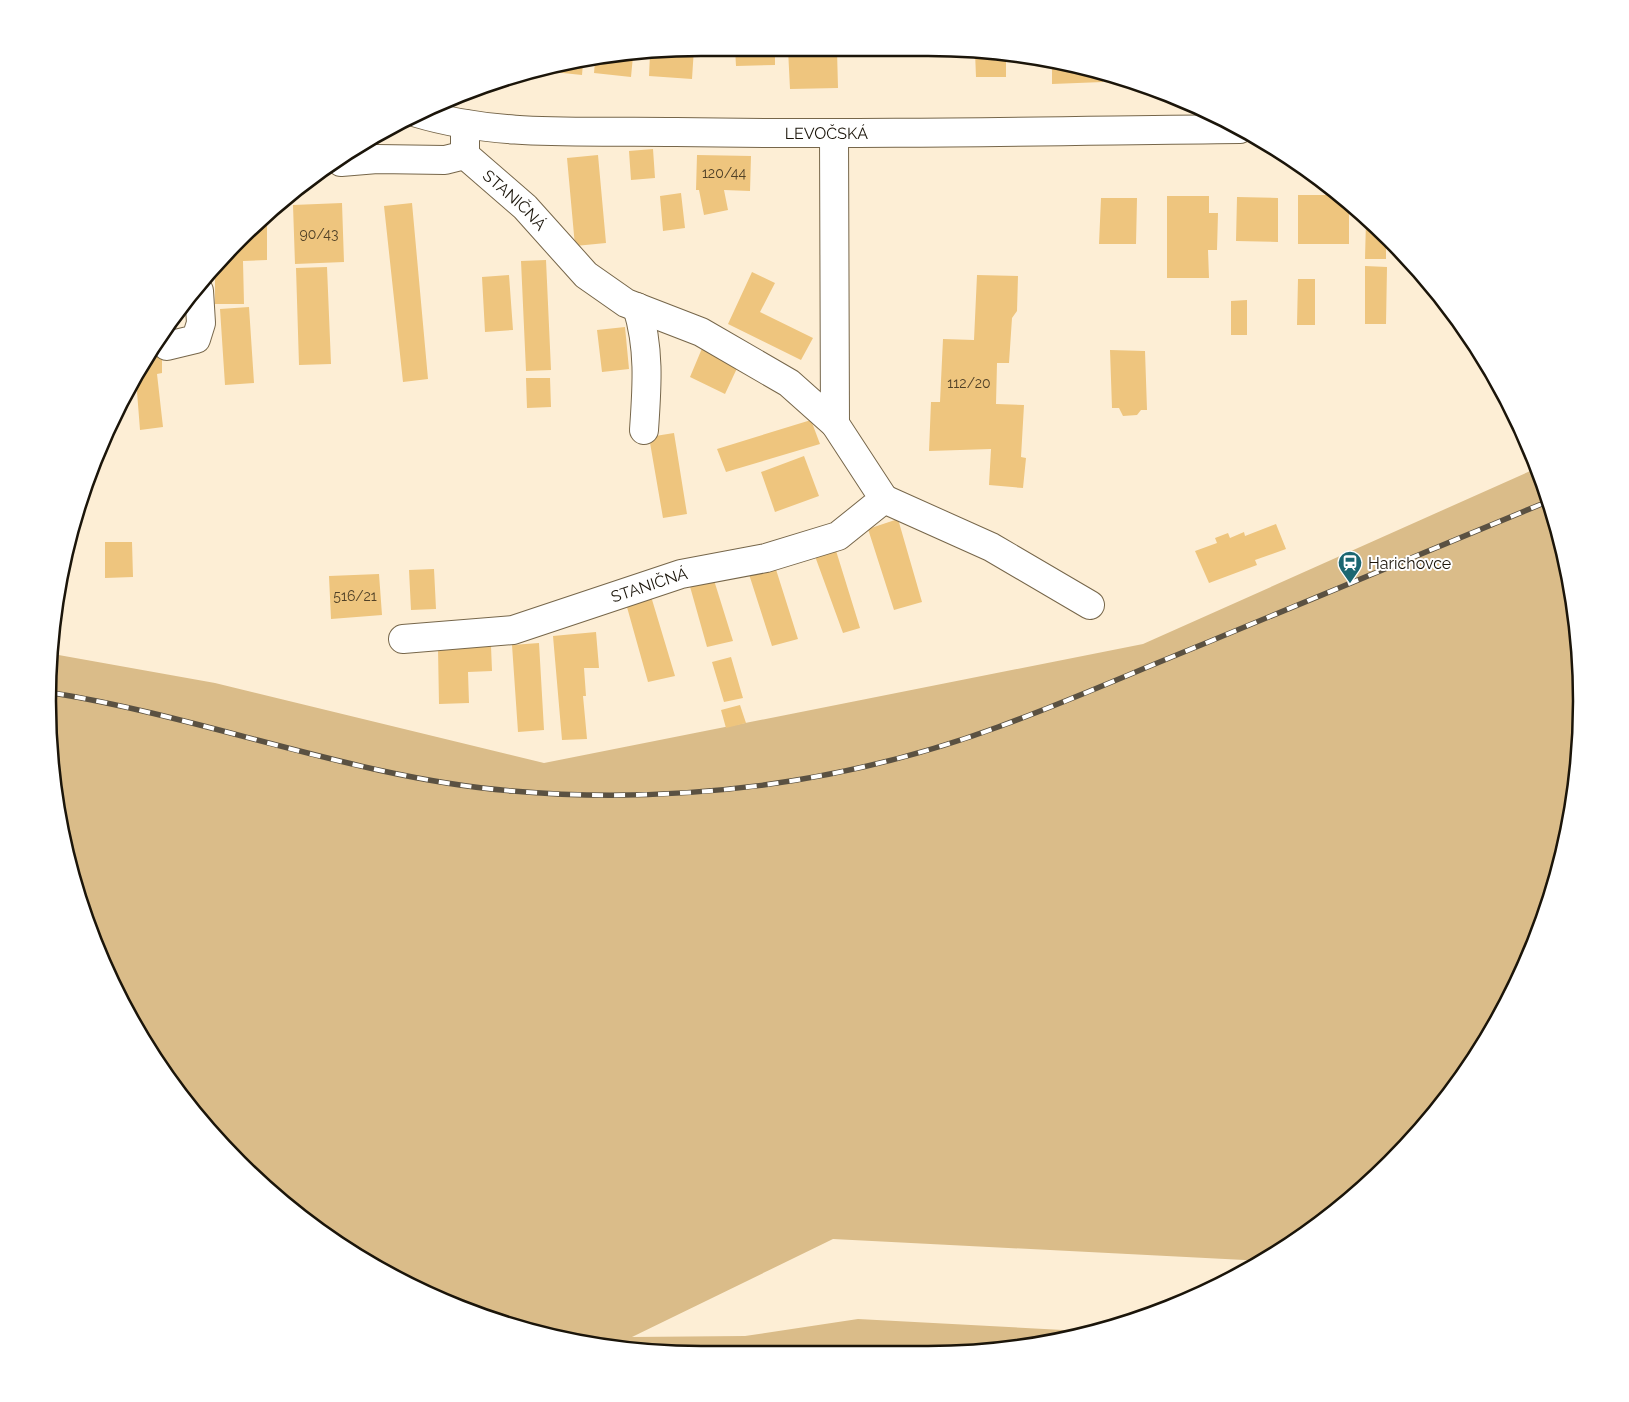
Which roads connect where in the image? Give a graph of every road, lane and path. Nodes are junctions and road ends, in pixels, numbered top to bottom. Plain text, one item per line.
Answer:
1 (430, 116) edge
2 (465, 124) junction
3 (1224, 129) edge
4 (834, 134) junction
5 (464, 155) junction
6 (349, 161) edge
7 (199, 296) edge
8 (637, 307) junction
9 (167, 346) dead end
10 (835, 424) junction
11 (644, 430) dead end
12 (884, 500) junction
13 (1090, 604) dead end
14 (403, 639) dead end

1 - 2 street, LEVOČSKÁ
2 - 4 street, LEVOČSKÁ
2 - 5 street
3 - 4 street, LEVOČSKÁ
4 - 10 street
5 - 6 street
5 - 8 street, STANIČNÁ
7 - 9 street
8 - 10 street, STANIČNÁ
8 - 11 street
10 - 12 street, STANIČNÁ
12 - 13 street
12 - 14 street, STANIČNÁ

